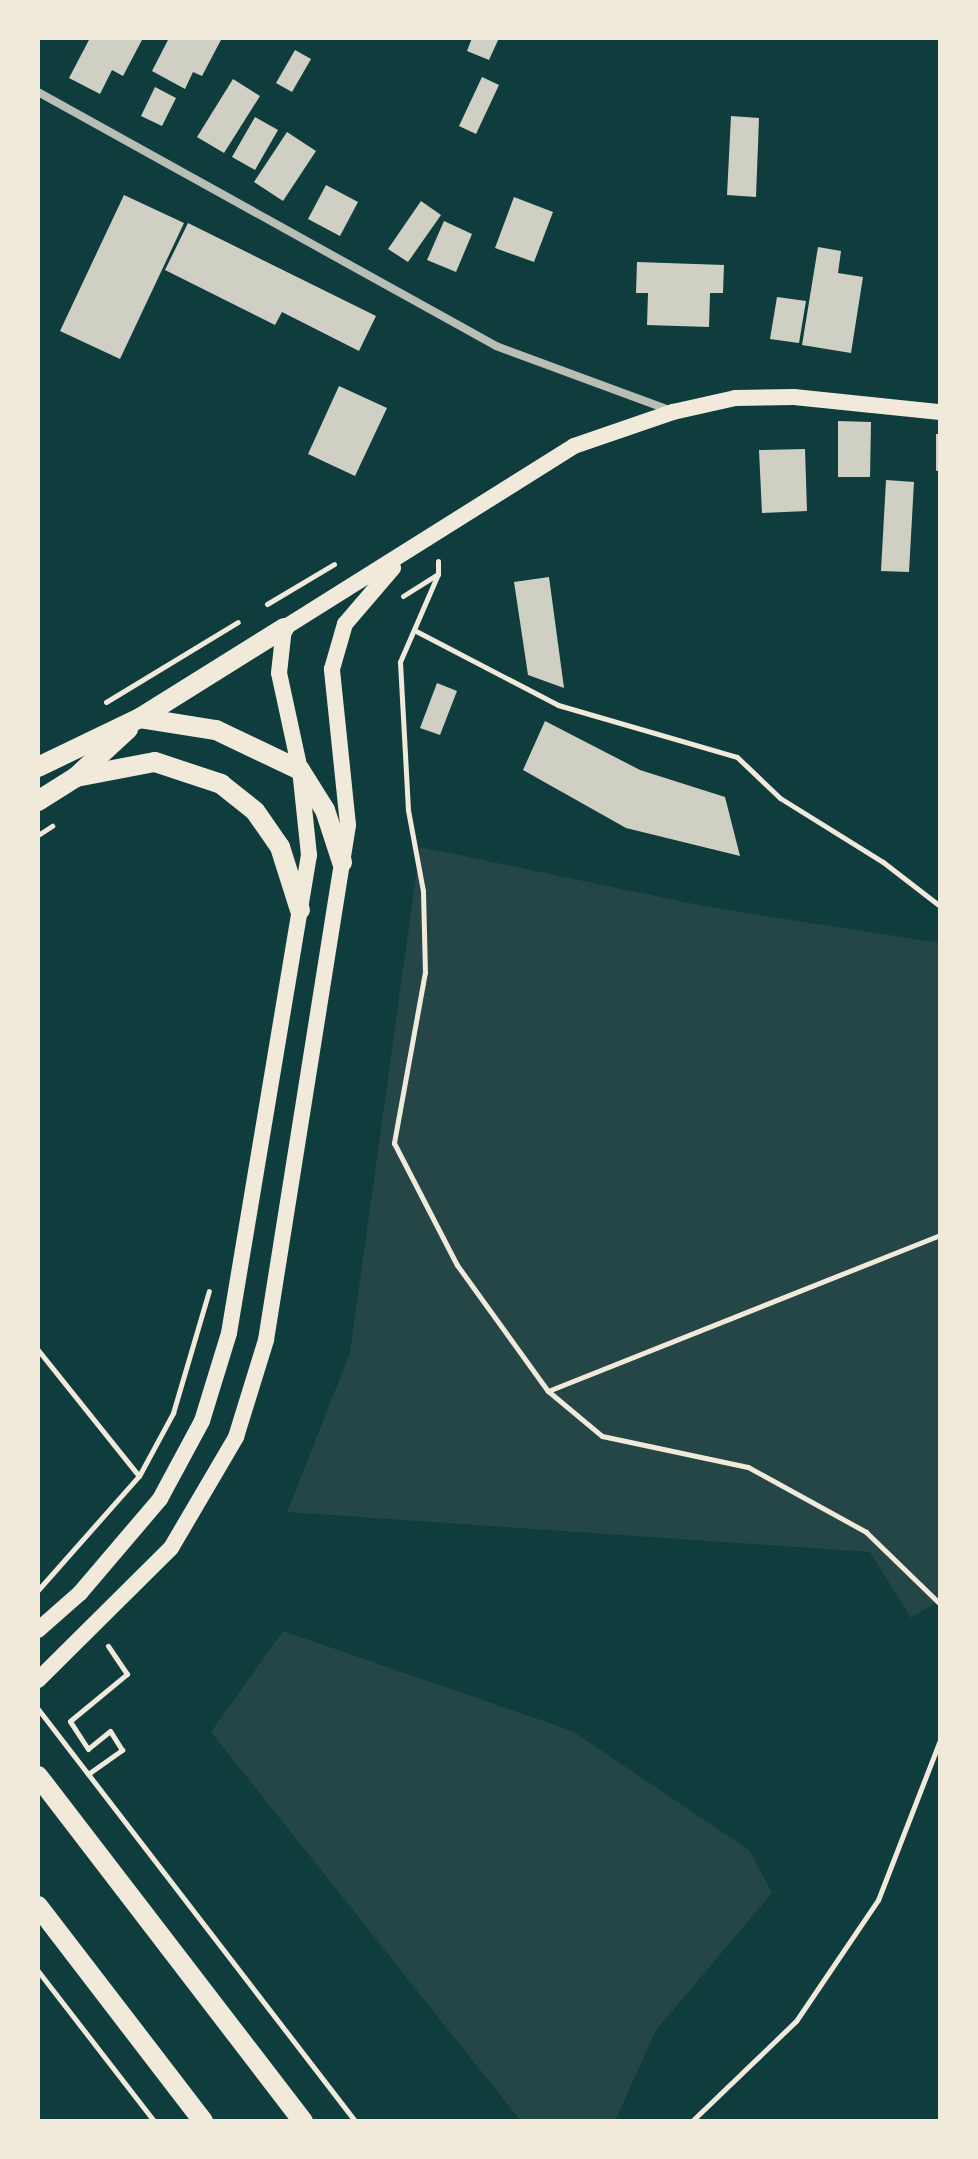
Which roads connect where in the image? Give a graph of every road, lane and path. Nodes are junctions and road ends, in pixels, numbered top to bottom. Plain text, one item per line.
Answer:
1 (38, 92) edge
2 (673, 412) junction
3 (940, 412) edge
4 (404, 554) junction
5 (438, 574) dead end
6 (284, 628) junction
7 (414, 630) junction
8 (140, 718) junction
9 (38, 767) edge
10 (300, 770) junction
11 (76, 777) junction
12 (38, 801) edge
13 (61, 820) dead end
14 (38, 835) edge
15 (342, 862) junction
16 (940, 906) edge
17 (300, 910) junction
18 (940, 1235) edge
19 (211, 1285) dead end
20 (38, 1350) edge
21 (548, 1391) junction
22 (139, 1476) junction
23 (38, 1590) edge
24 (940, 1604) edge
25 (38, 1630) edge
26 (108, 1646) dead end
27 (38, 1680) edge
28 (38, 1709) edge
29 (940, 1740) edge
30 (88, 1774) junction
31 (38, 1776) edge
32 (38, 1906) edge
33 (38, 1971) edge
34 (154, 2121) edge
35 (203, 2121) edge
36 (303, 2121) edge
37 (355, 2121) edge
38 (692, 2121) edge

1 - 2 street
2 - 3 main road
2 - 4 main road
4 - 6 main road
4 - 15 main road
5 - 7 path
6 - 8 main road
6 - 10 main road
7 - 16 path
7 - 21 path
8 - 9 main road
8 - 10 main road
8 - 11 main road
10 - 15 main road
10 - 17 main road
11 - 12 main road
11 - 17 main road
13 - 14 path
15 - 27 main road
17 - 25 main road
18 - 21 path
19 - 22 path
20 - 22 path
21 - 24 path
22 - 23 path
26 - 30 path
28 - 30 path
29 - 38 path
30 - 37 path
31 - 36 main road
32 - 35 main road
33 - 34 path

